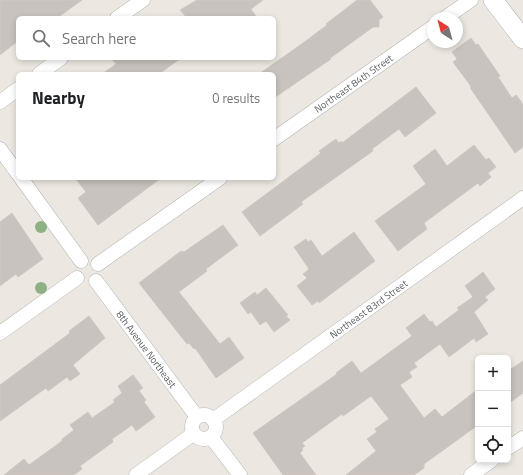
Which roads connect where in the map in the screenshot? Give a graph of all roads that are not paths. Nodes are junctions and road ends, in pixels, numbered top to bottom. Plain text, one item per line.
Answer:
1 (142, 0) edge
2 (471, 0) edge
3 (493, 0) edge
4 (454, 12) edge
5 (120, 16) edge
6 (427, 31) edge
7 (523, 39) edge
8 (58, 60) edge
9 (42, 72) edge
10 (16, 90) edge
11 (0, 102) edge
12 (276, 138) edge
13 (0, 149) edge
14 (16, 171) edge
15 (22, 180) edge
16 (217, 180) edge
17 (523, 198) edge
18 (81, 261) junction
19 (98, 264) junction
20 (77, 278) junction
21 (96, 282) junction
22 (0, 334) edge
23 (197, 417) junction
24 (213, 420) junction
25 (193, 434) junction
26 (211, 437) junction
27 (523, 438) edge
28 (511, 446) edge
29 (488, 463) edge
30 (136, 475) edge
31 (240, 475) edge
32 (471, 475) edge

1 - 5 street
2 - 4 street
3 - 7 main road
6 - 12 street, Northeast 84th Street
8 - 9 street
10 - 11 street
13 - 14 street
15 - 18 street
16 - 19 street
17 - 24 street, Northeast 83rd Street
18 - 19 street
18 - 20 street
19 - 21 street
20 - 21 street
20 - 22 street
21 - 23 street, 8th Avenue Northeast
23 - 24 street
23 - 25 street
24 - 26 street
25 - 26 street
25 - 30 street
26 - 31 street
27 - 28 street
29 - 32 street

